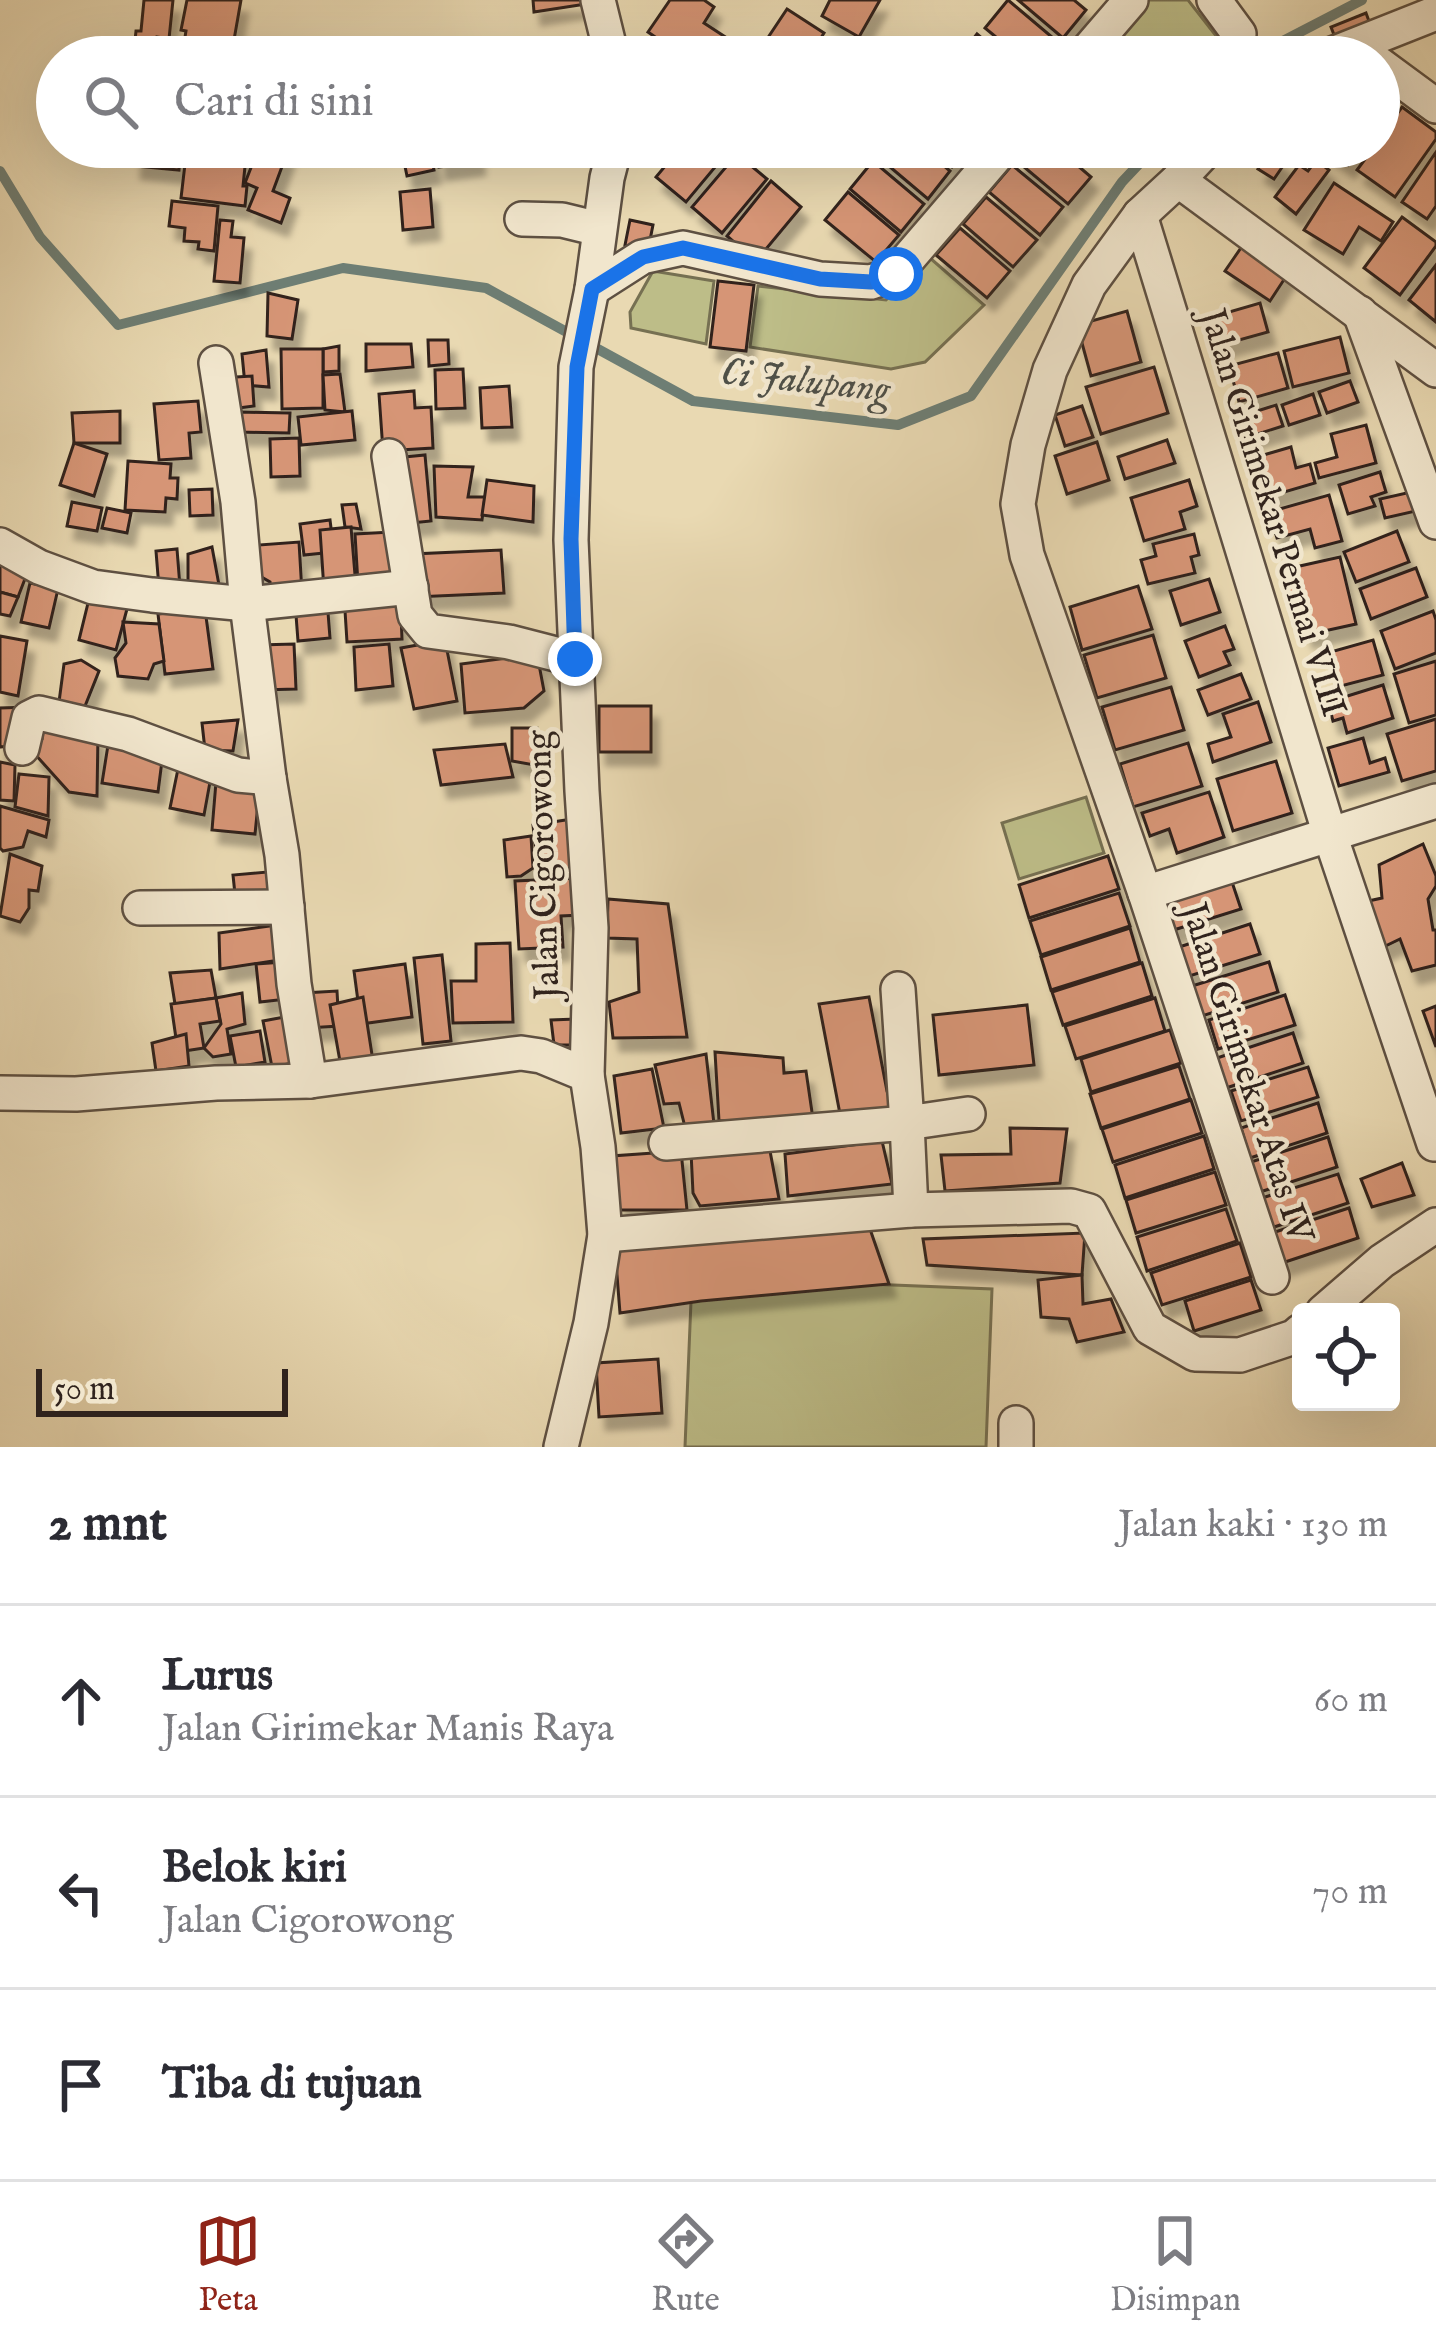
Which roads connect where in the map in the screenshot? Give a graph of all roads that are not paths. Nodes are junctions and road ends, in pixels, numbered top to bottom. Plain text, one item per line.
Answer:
1 (598, 0) edge
2 (1131, 0) edge
3 (1214, 0) edge
4 (1436, 13) edge
5 (1239, 34) dead end
6 (607, 36) edge
7 (1100, 36) edge
8 (1394, 36) edge
9 (1400, 83) edge
10 (1436, 106) edge
11 (610, 168) edge
12 (986, 168) edge
13 (1189, 168) edge
14 (1178, 180) junction
15 (1140, 215) junction
16 (522, 219) dead end
17 (599, 230) junction
18 (591, 291) junction
19 (1360, 313) junction
20 (216, 363) dead end
21 (1436, 370) edge
22 (388, 456) dead end
23 (1436, 522) edge
24 (0, 545) edge
25 (411, 587) junction
26 (247, 604) junction
27 (575, 659) junction
28 (22, 748) dead end
29 (269, 778) junction
30 (1436, 801) edge
31 (1330, 835) junction
32 (1145, 893) junction
33 (287, 907) junction
34 (140, 908) dead end
35 (898, 989) dead end
36 (586, 1075) junction
37 (310, 1081) junction
38 (0, 1093) edge
39 (968, 1114) dead end
40 (907, 1123) junction
41 (666, 1143) dead end
42 (1434, 1144) edge
43 (911, 1210) junction
44 (1436, 1225) edge
45 (605, 1234) junction
46 (1272, 1277) dead end
47 (1333, 1303) edge
48 (1292, 1338) edge
49 (561, 1447) edge

1 - 6 street
2 - 7 street
3 - 5 street
4 - 8 street
9 - 10 street
11 - 17 street, Jalan Cigorowong
12 - 18 street
13 - 14 street, Jalan Girimekar Atas IV
14 - 15 street, Jalan Girimekar Atas IV
14 - 19 street
15 - 31 street, Jalan Girimekar Permai VIII
15 - 32 street, Jalan Girimekar Atas IV
16 - 17 street
17 - 18 street, Jalan Cigorowong
18 - 27 street, Jalan Cigorowong
19 - 21 street
19 - 23 street
20 - 26 street
22 - 25 street
24 - 26 street
25 - 26 street
25 - 27 street
26 - 29 street
27 - 36 street, Jalan Cigorowong
28 - 29 street
29 - 33 street
30 - 31 street
31 - 32 street
31 - 42 street, Jalan Girimekar Permai VIII
32 - 46 street, Jalan Girimekar Atas IV
33 - 34 street
33 - 37 street
35 - 40 street
36 - 37 street
36 - 45 street, Jalan Cigorowong
37 - 38 street
39 - 40 street
40 - 41 street
40 - 43 street
43 - 45 street
43 - 48 street
44 - 47 street
45 - 49 street, Jalan Cigorowong

